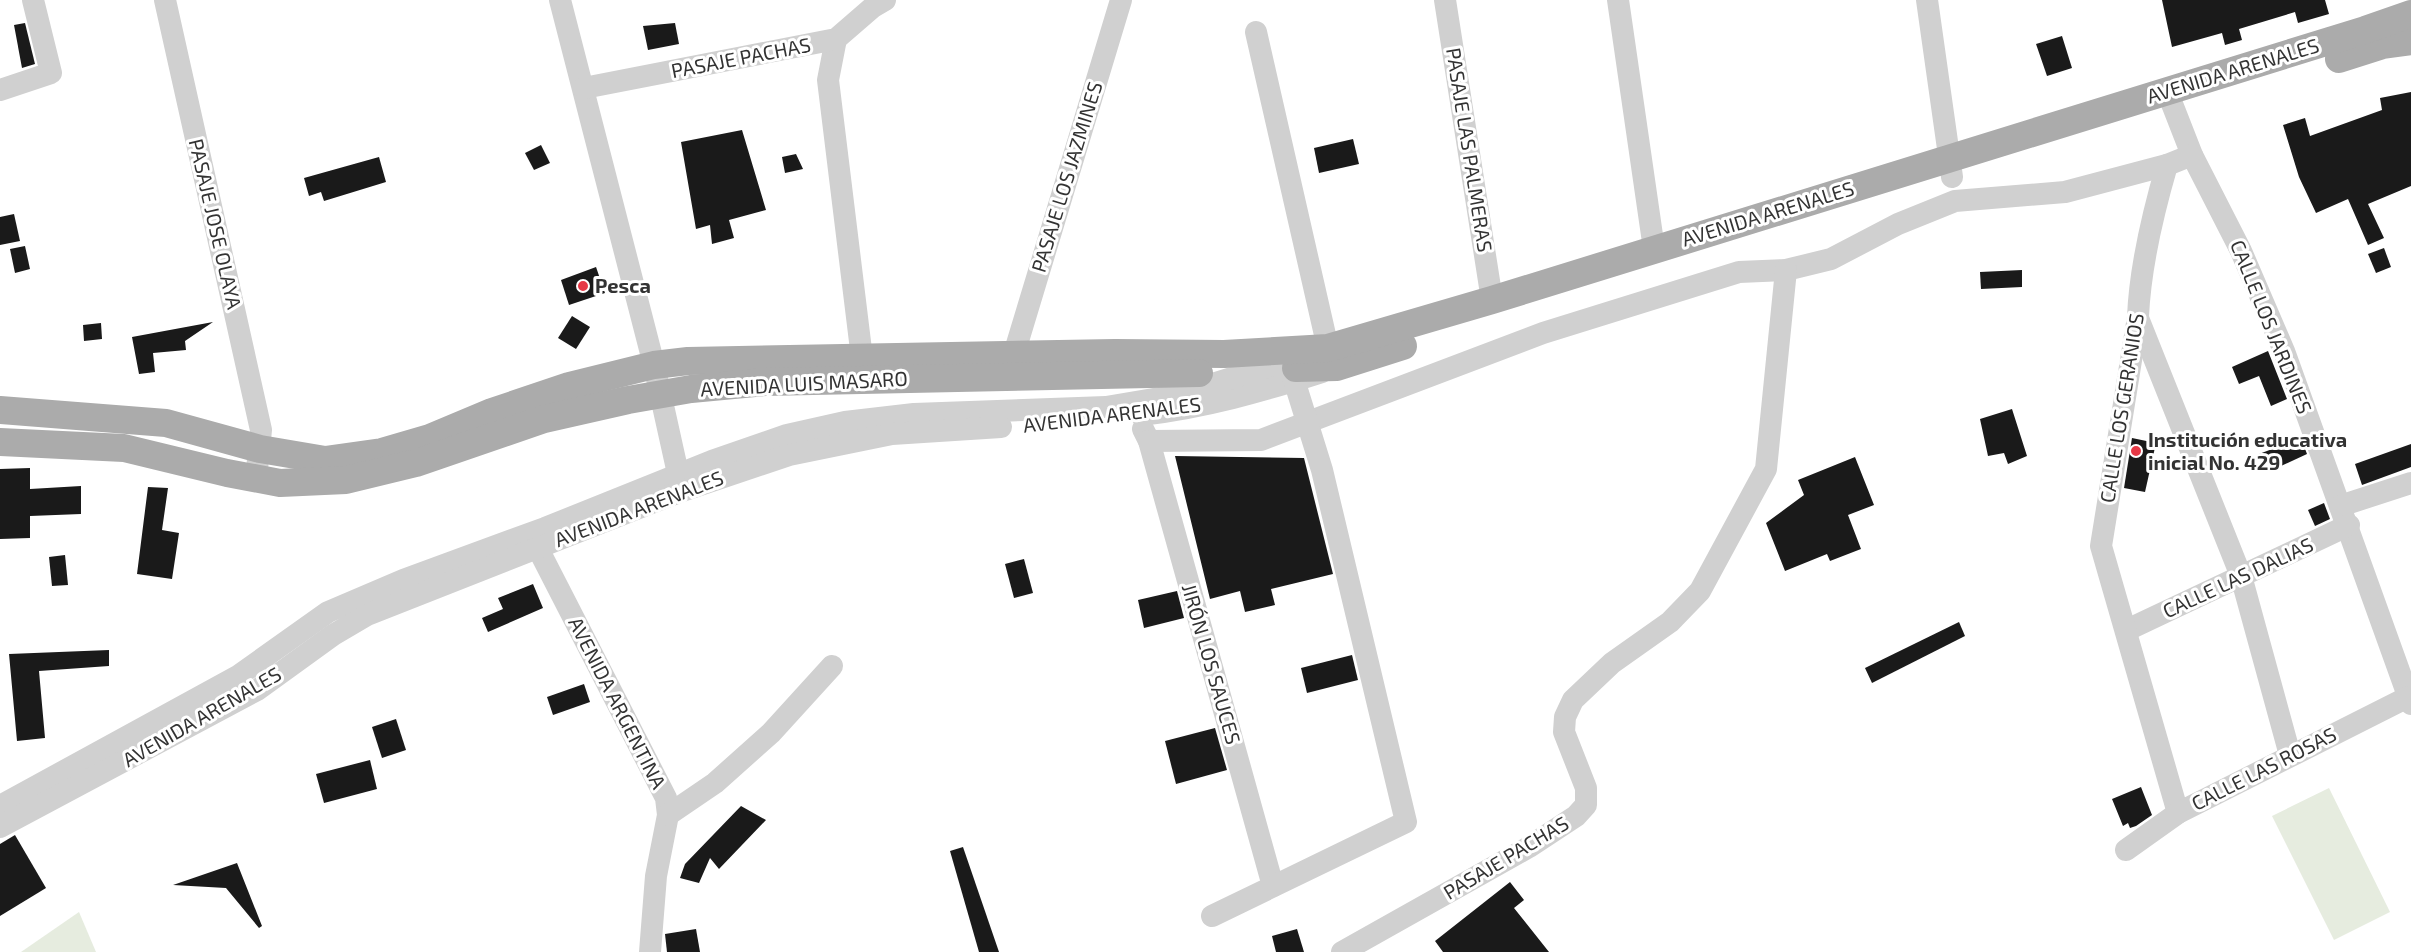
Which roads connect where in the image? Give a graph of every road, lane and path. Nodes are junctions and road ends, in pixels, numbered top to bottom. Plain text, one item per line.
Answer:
1 (33, 0) edge
2 (165, 0) edge
3 (560, 0) edge
4 (885, 0) edge
5 (1120, 0) edge
6 (1445, 0) edge
7 (1618, 0) edge
8 (1927, 0) edge
9 (2410, 18) edge
10 (1256, 32) dead end
11 (836, 39) junction
12 (584, 88) junction
13 (0, 90) edge
14 (2170, 100) junction
15 (2192, 155) junction
16 (2167, 165) junction
17 (1951, 168) junction
18 (1654, 249) junction
19 (1786, 270) junction
20 (1492, 300) junction
21 (2138, 317) junction
22 (1014, 354) junction
23 (1332, 357) junction
24 (862, 358) junction
25 (1119, 363) junction
26 (654, 365) junction
27 (1260, 370) junction
28 (1291, 370) junction
29 (661, 394) junction
30 (1135, 409) junction
31 (0, 410) edge
32 (1308, 424) junction
33 (1149, 441) junction
34 (0, 442) edge
35 (261, 449) junction
36 (256, 479) junction
37 (680, 483) junction
38 (2411, 483) edge
39 (2344, 516) junction
40 (534, 541) junction
41 (2241, 576) junction
42 (2127, 630) junction
43 (832, 666) dead end
44 (2410, 700) edge
45 (2290, 755) junction
46 (0, 806) edge
47 (2178, 813) junction
48 (668, 815) junction
49 (0, 827) edge
50 (2126, 850) dead end
51 (1274, 886) junction
52 (1212, 916) dead end
53 (648, 947) edge
54 (1342, 952) edge

1 - 13 street
2 - 35 street, PASAJE JOSE OLAYA
3 - 12 street
4 - 11 street, PASAJE PACHAS
5 - 22 street, PASAJE LOS JAZMINES
6 - 20 street, PASAJE LAS PALMERAS
7 - 18 street
8 - 17 street
9 - 14 main road, AVENIDA ARENALES
10 - 23 street
11 - 12 street, PASAJE PACHAS
11 - 24 street
12 - 26 street
14 - 15 street, CALLE LOS JARDINES
14 - 17 main road, AVENIDA ARENALES
15 - 16 street
15 - 39 street, CALLE LOS JARDINES
16 - 19 street
16 - 21 street, CALLE LOS GERANIOS
17 - 18 main road, AVENIDA ARENALES
17 - 23 main road
18 - 20 main road, AVENIDA ARENALES
19 - 32 street
19 - 54 street, PASAJE PACHAS
20 - 23 main road, AVENIDA ARENALES
21 - 41 street
21 - 42 street, CALLE LOS GERANIOS
22 - 24 main road, AVENIDA LUIS MASARO
22 - 25 main road, AVENIDA LUIS MASARO
23 - 25 main road, AVENIDA ARENALES
23 - 28 main road, AVENIDA LUIS MASARO
24 - 26 main road, AVENIDA LUIS MASARO
25 - 27 main road, AVENIDA LUIS MASARO
25 - 29 main road, AVENIDA LUIS MASARO
25 - 30 street, AVENIDA ARENALES
26 - 29 street
26 - 35 main road, AVENIDA LUIS MASARO
27 - 28 main road, AVENIDA LUIS MASARO
27 - 30 street
28 - 30 street, AVENIDA ARENALES
28 - 32 street
29 - 36 main road, AVENIDA LUIS MASARO
29 - 37 street
30 - 33 street, JIRÓN LOS SAUCES
30 - 37 street
31 - 35 main road, AVENIDA LUIS MASARO
32 - 33 street
32 - 51 street
33 - 51 street, JIRÓN LOS SAUCES
34 - 36 main road, AVENIDA LUIS MASARO
35 - 36 street, PASAJE JOSE OLAYA
37 - 40 street
38 - 39 street, CALLE LAS DALIAS
39 - 41 street, CALLE LAS DALIAS
39 - 44 street, CALLE LOS JARDINES
40 - 46 street
40 - 48 street, AVENIDA ARGENTINA
40 - 49 street, AVENIDA ARENALES
41 - 42 street, CALLE LAS DALIAS
41 - 45 street
42 - 47 street, CALLE LOS GERANIOS
43 - 48 street
44 - 45 street, CALLE LAS ROSAS
45 - 47 street, CALLE LAS ROSAS
47 - 50 street, CALLE LAS ROSAS
48 - 53 street, AVENIDA ARGENTINA
51 - 52 street

